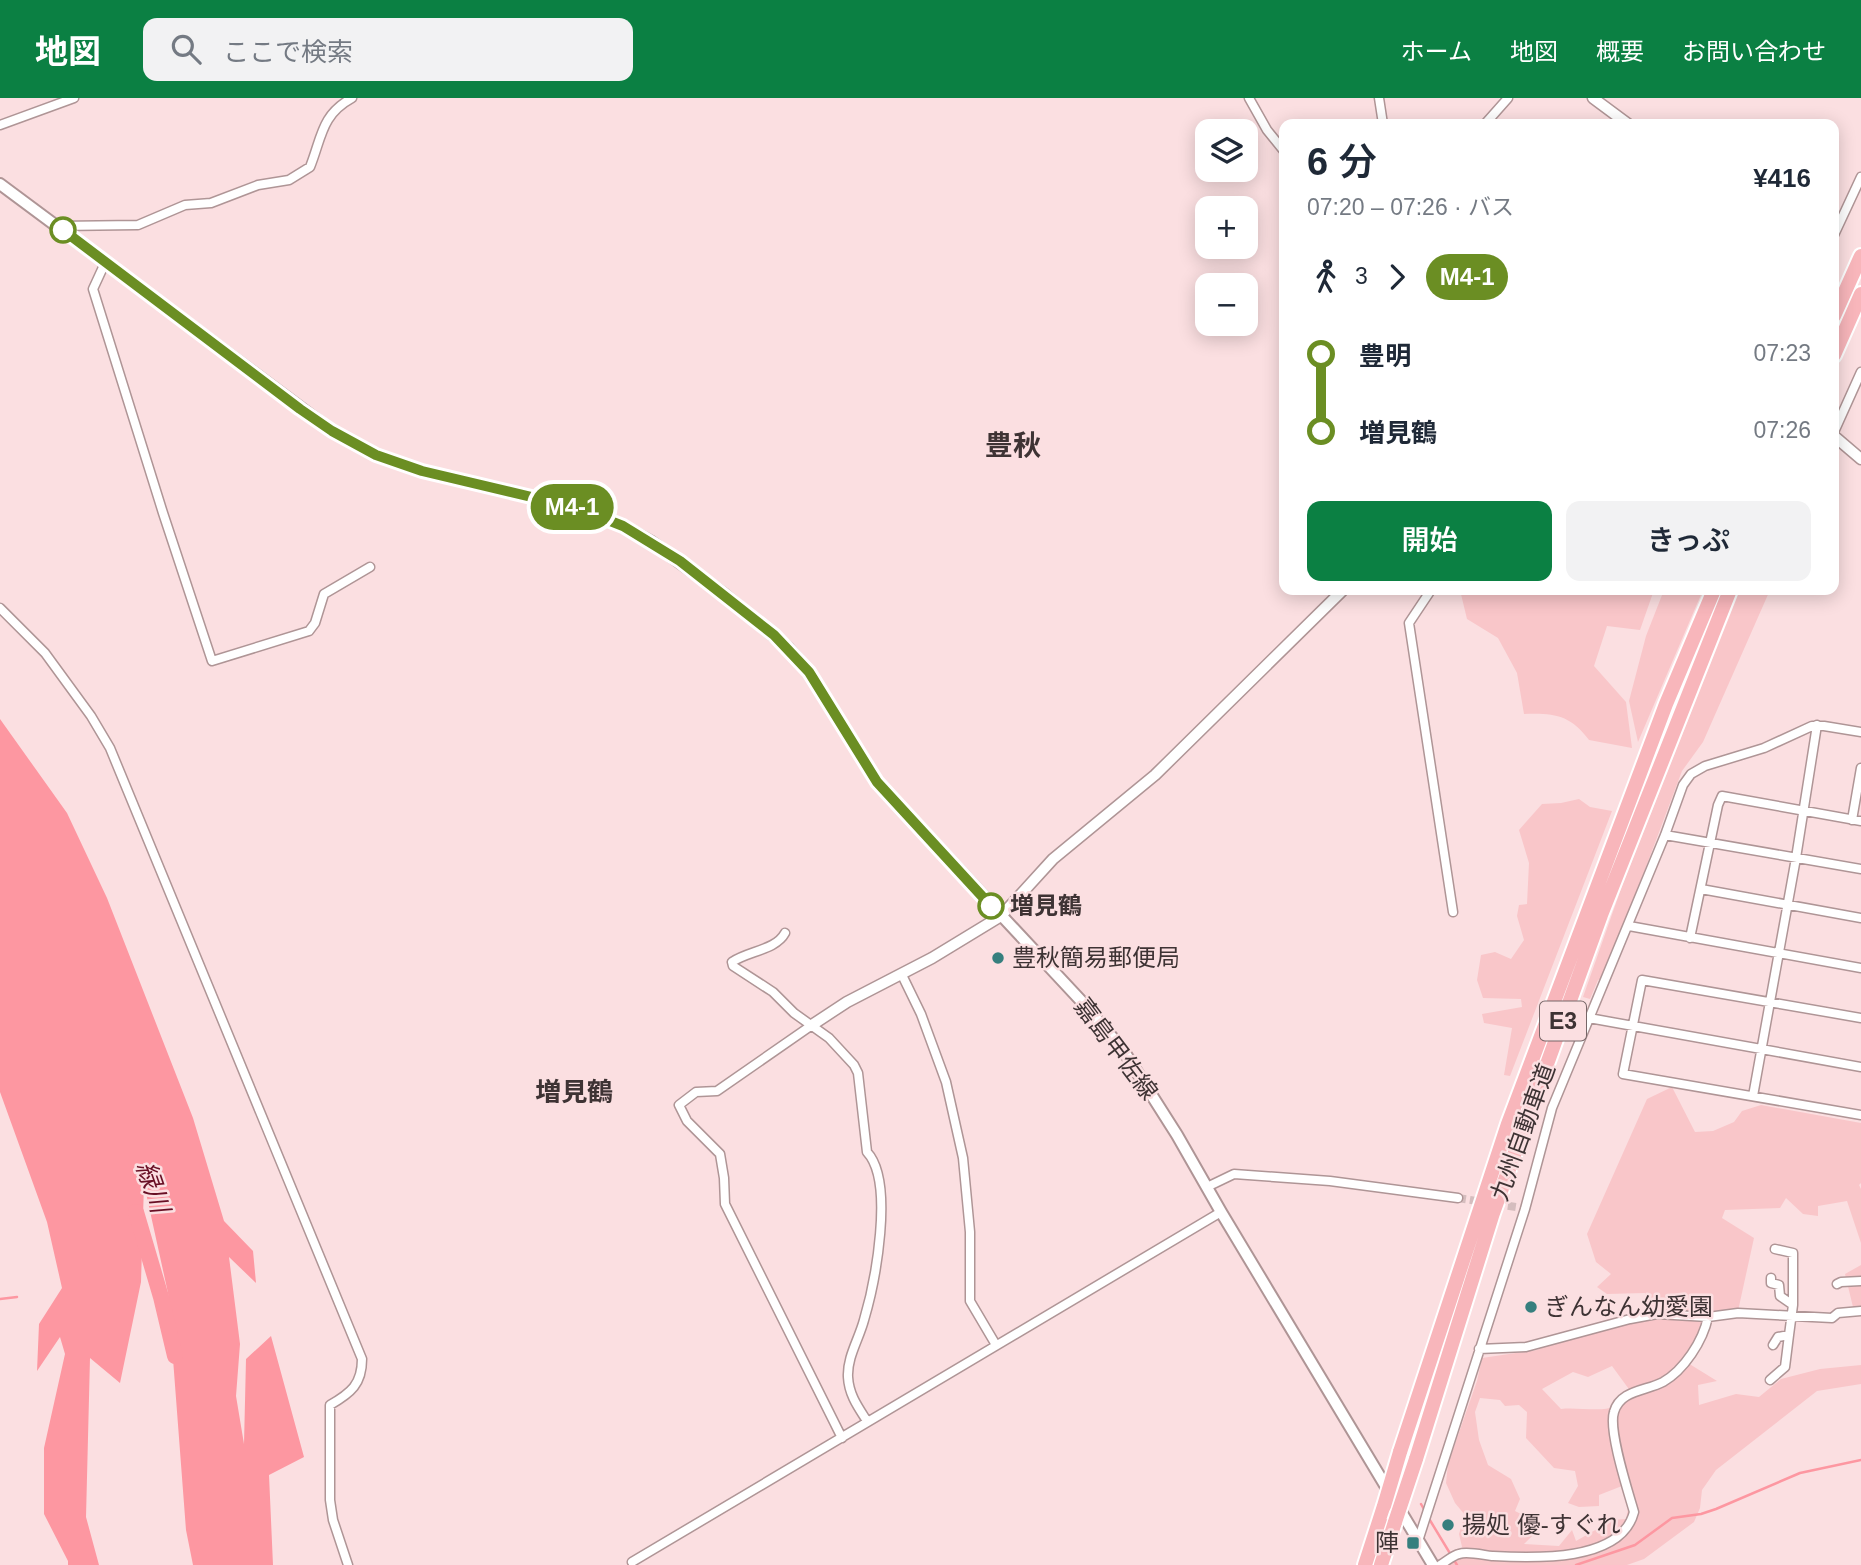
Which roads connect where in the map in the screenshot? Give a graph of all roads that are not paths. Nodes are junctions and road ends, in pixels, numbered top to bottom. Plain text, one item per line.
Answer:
1 (74, 98) edge
2 (352, 98) edge
3 (1250, 98) edge
4 (1379, 98) edge
5 (1508, 98) edge
6 (1593, 98) edge
7 (1382, 119) edge
8 (1489, 119) edge
9 (1621, 119) edge
10 (0, 125) edge
11 (1279, 146) edge
12 (1861, 177) edge
13 (0, 184) edge
14 (1839, 224) edge
15 (58, 226) junction
16 (1861, 256) edge
17 (105, 263) junction
18 (1861, 295) edge
19 (1839, 305) edge
20 (1839, 344) edge
21 (1861, 372) edge
22 (1839, 423) edge
23 (1839, 439) edge
24 (1861, 459) edge
25 (370, 567) dead end
26 (1338, 595) edge
27 (1428, 595) edge
28 (1712, 595) edge
29 (1728, 595) edge
30 (0, 608) edge
31 (1817, 725) junction
32 (1861, 732) edge
33 (1861, 768) edge
34 (1804, 812) junction
35 (1857, 821) edge
36 (1665, 835) junction
37 (1711, 843) junction
38 (1796, 858) junction
39 (1861, 869) edge
40 (1701, 889) junction
41 (1787, 906) junction
42 (1453, 912) dead end
43 (1000, 916) junction
44 (1861, 918) edge
45 (1629, 926) junction
46 (785, 933) dead end
47 (1690, 938) junction
48 (1779, 954) junction
49 (1861, 968) edge
50 (902, 975) junction
51 (1770, 1002) junction
52 (1588, 1018) junction
53 (1861, 1018) edge
54 (812, 1025) junction
55 (1632, 1026) junction
56 (1761, 1050) junction
57 (1861, 1067) edge
58 (1752, 1096) junction
59 (1861, 1115) edge
60 (1207, 1186) junction
61 (1458, 1198) tunnel mouth
62 (1221, 1212) junction
63 (1775, 1250) dead end
64 (1771, 1278) dead end
65 (1861, 1281) edge
66 (1838, 1284) dead end
67 (1793, 1305) junction
68 (1861, 1311) edge
69 (1793, 1316) junction
70 (1708, 1317) junction
71 (1789, 1335) junction
72 (996, 1345) junction
73 (1773, 1345) dead end
74 (1479, 1349) junction
75 (1770, 1380) dead end
76 (867, 1421) junction
77 (842, 1438) junction
78 (1419, 1538) junction
79 (632, 1562) dead end
80 (348, 1565) edge
81 (1365, 1565) edge
82 (1381, 1565) edge
83 (1439, 1565) edge

1 - 10 street
2 - 15 street
3 - 11 street
4 - 7 street
5 - 8 street
6 - 9 street
12 - 14 street
13 - 15 main road, 嘉島甲佐線
15 - 17 main road, 嘉島甲佐線
16 - 19 highway
17 - 25 street
17 - 43 main road, 嘉島甲佐線
18 - 20 highway
21 - 22 street
23 - 24 street
26 - 43 street
27 - 42 street
28 - 81 highway, 九州自動車道 / E3, bridge
29 - 82 highway, 九州自動車道 / E3, bridge
30 - 80 street
31 - 32 street
31 - 34 street
31 - 36 street
33 - 35 street
34 - 35 street
34 - 37 street
34 - 38 street
36 - 37 street
36 - 45 street
37 - 38 street
37 - 40 street
38 - 39 street
38 - 41 street
40 - 41 street
40 - 47 street
41 - 44 street
41 - 48 street
43 - 50 street
43 - 60 main road, 嘉島甲佐線
45 - 47 street
45 - 52 street
46 - 54 street
47 - 48 street
48 - 49 street
48 - 51 street
50 - 54 street
50 - 72 street
51 - 53 street
51 - 55 street
51 - 56 street
52 - 55 street
52 - 74 street
54 - 76 street
54 - 77 street
55 - 56 street
55 - 58 street
56 - 57 street
56 - 58 street
58 - 59 street
60 - 61 street
60 - 62 main road, 嘉島甲佐線
62 - 72 street
62 - 78 main road, 嘉島甲佐線
63 - 67 street
64 - 67 street
65 - 66 street
67 - 69 street
68 - 69 street
69 - 70 street
69 - 71 street
70 - 74 street
70 - 83 street
71 - 73 street
71 - 75 street
72 - 76 street
74 - 78 street
76 - 77 street
77 - 79 street
78 - 83 main road, 嘉島甲佐線

